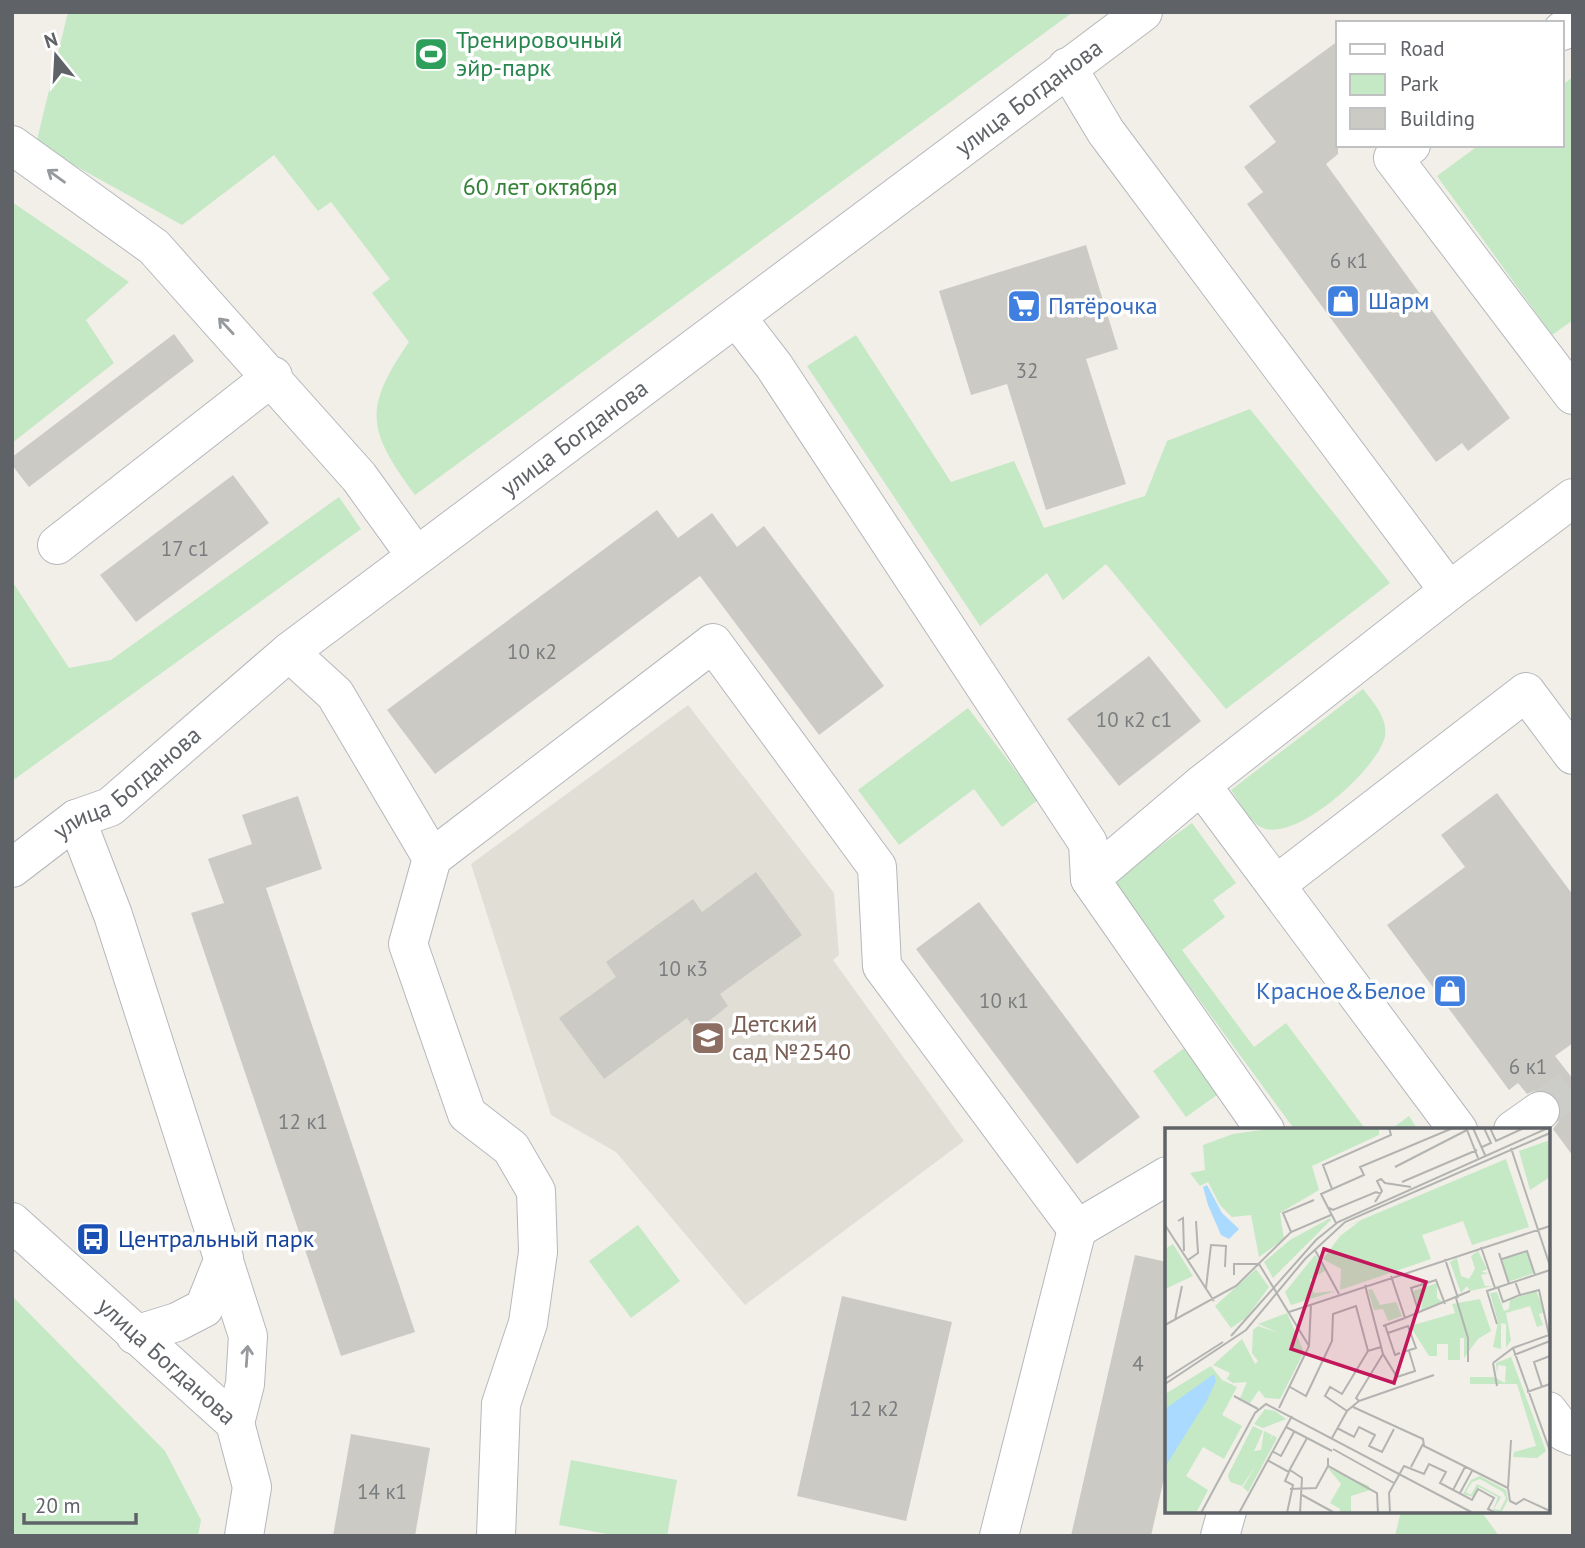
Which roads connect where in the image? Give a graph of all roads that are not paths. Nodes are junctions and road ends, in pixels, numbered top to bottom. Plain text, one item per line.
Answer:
1 (1143, 12) edge
2 (1067, 67) junction
3 (12, 145) edge
4 (1408, 147) edge
5 (737, 318) junction
6 (1558, 355) edge
7 (272, 376) junction
8 (1573, 395) edge
9 (1573, 498) edge
10 (57, 545) dead end
11 (416, 556) junction
12 (1449, 591) junction
13 (289, 652) junction
14 (1573, 755) edge
15 (1201, 785) junction
16 (76, 819) junction
17 (432, 858) junction
18 (12, 868) edge
19 (1090, 879) junction
20 (1276, 884) junction
21 (1250, 1124) edge
22 (1457, 1128) edge
23 (1165, 1177) edge
24 (12, 1222) edge
25 (1077, 1229) junction
26 (224, 1258) junction
27 (135, 1335) junction
28 (1550, 1414) edge
29 (234, 1423) junction
30 (1573, 1436) edge
31 (1226, 1513) edge
32 (244, 1536) edge
33 (496, 1536) edge
34 (999, 1536) edge
35 (1220, 1536) edge

1 - 2 street, улица Богданова
2 - 5 street, улица Богданова
2 - 12 street
7 -> 3 street
4 - 6 street
5 - 11 street, улица Богданова
5 - 19 street
6 - 8 street
7 - 10 street
7 - 11 street
9 - 12 street
11 - 13 street, улица Богданова
12 - 15 street
13 - 16 street, улица Богданова
13 - 17 street
14 - 20 street
15 - 19 street
15 - 20 street
16 - 18 street, улица Богданова
16 - 26 street
17 - 25 street
17 - 33 street
19 - 21 street
20 - 22 street
23 - 25 street
24 - 27 street, улица Богданова
25 - 34 street
26 - 27 street
29 -> 26 street
27 - 29 street, улица Богданова
28 - 30 street
29 - 32 street, улица Богданова
31 - 35 street

